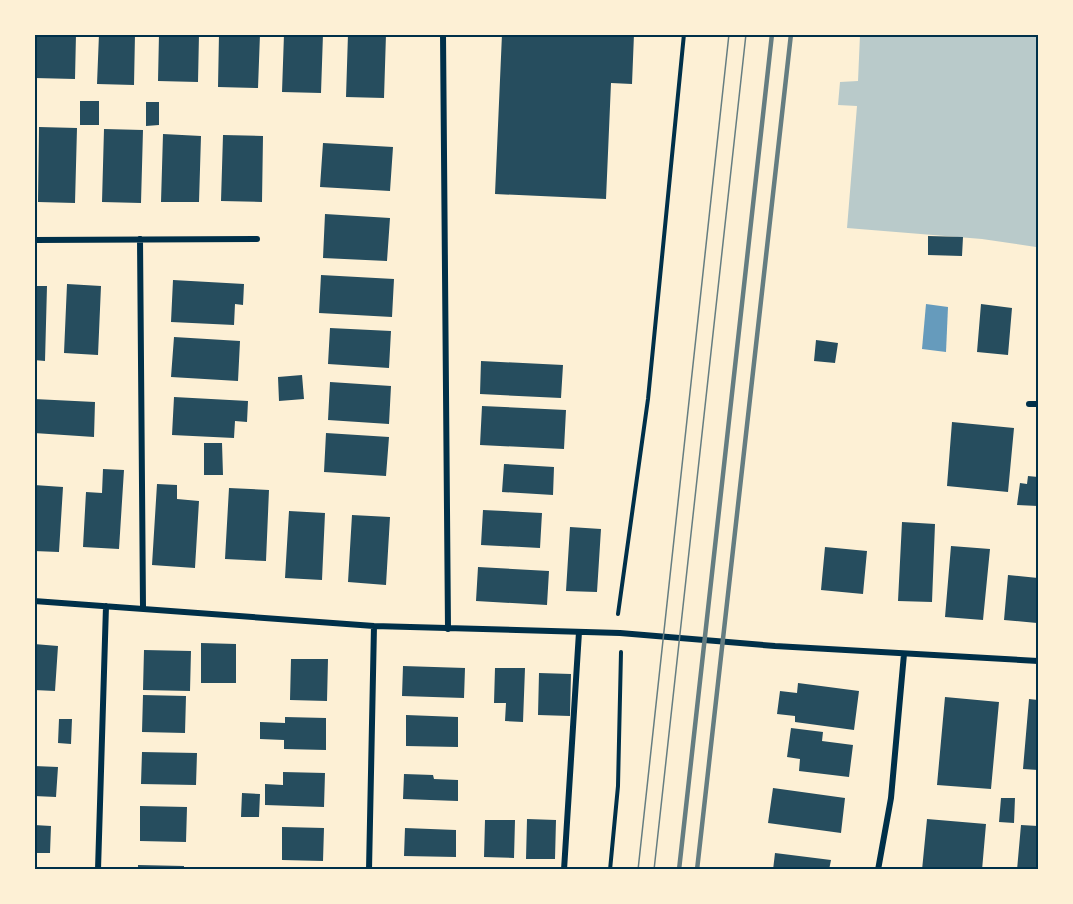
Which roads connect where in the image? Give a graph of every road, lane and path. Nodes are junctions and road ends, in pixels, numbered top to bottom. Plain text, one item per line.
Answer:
1 (443, 34) edge
2 (684, 34) edge
3 (140, 239) junction
4 (257, 239) dead end
5 (34, 240) edge
6 (1029, 404) dead end
7 (1038, 404) edge
8 (34, 601) edge
9 (106, 606) junction
10 (143, 608) junction
11 (619, 610) dead end
12 (374, 626) junction
13 (448, 629) junction
14 (579, 632) junction
15 (904, 654) junction
16 (621, 658) dead end
17 (1038, 661) edge
18 (98, 870) edge
19 (369, 870) edge
20 (564, 870) edge
21 (610, 870) edge
22 (878, 870) edge

1 - 13 street
2 - 11 path
3 - 4 street
3 - 5 street
3 - 10 street
6 - 7 street
8 - 9 street
9 - 10 street
9 - 18 street
10 - 12 street
12 - 13 street
12 - 19 street
13 - 14 street
14 - 15 street
14 - 20 street
15 - 17 street
15 - 22 street
16 - 21 path

